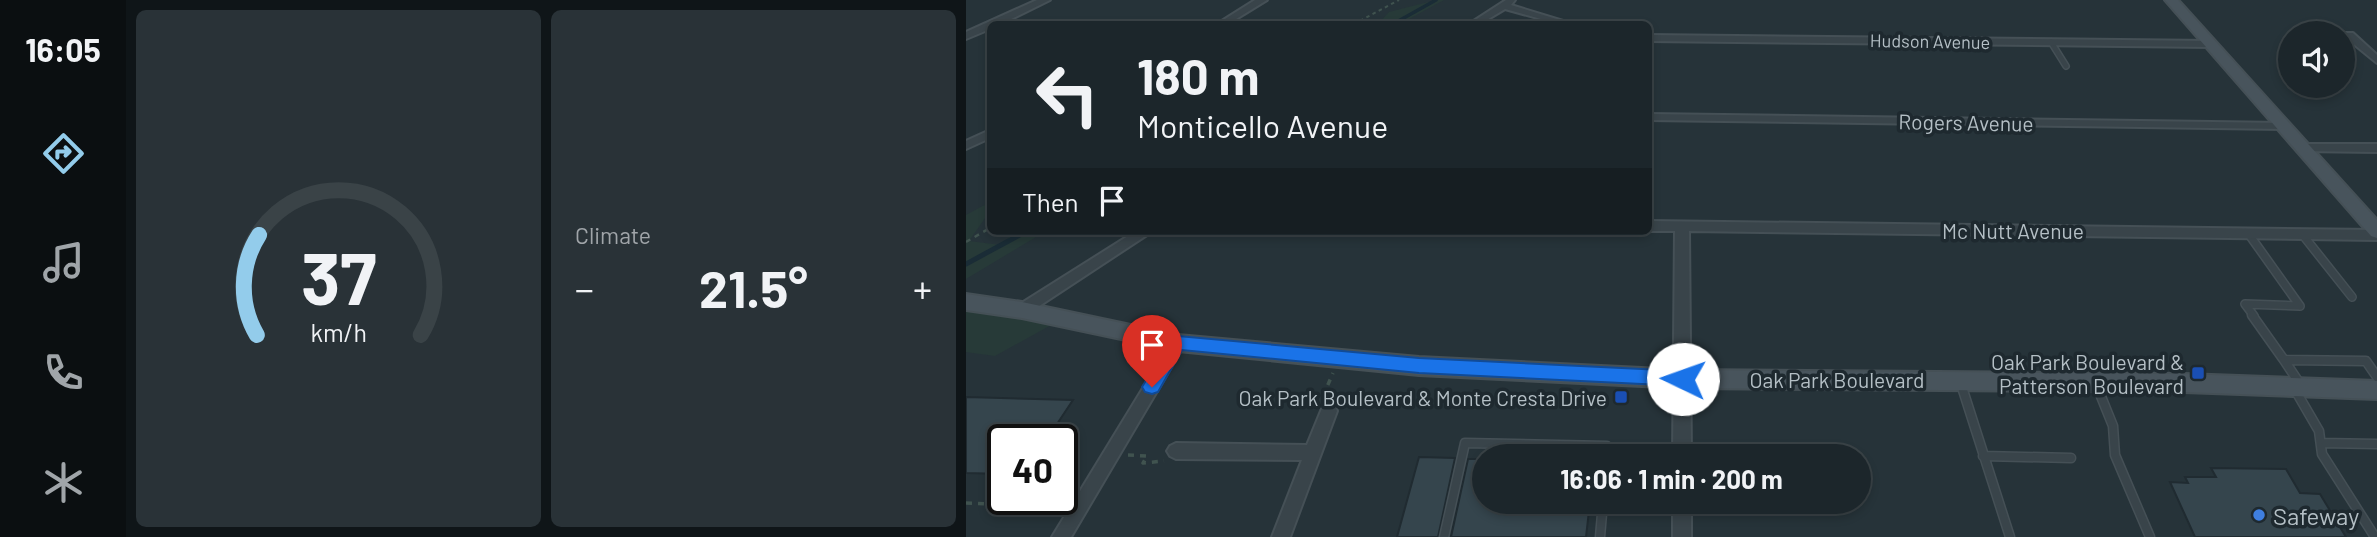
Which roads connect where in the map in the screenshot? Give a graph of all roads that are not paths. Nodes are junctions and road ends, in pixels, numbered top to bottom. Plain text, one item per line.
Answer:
1 (1045, 0) edge
2 (1262, 0) edge
3 (2171, 0) edge
4 (1508, 3) edge
5 (1000, 21) edge
6 (1227, 21) edge
7 (1479, 21) edge
8 (1559, 21) edge
9 (987, 27) edge
10 (966, 36) edge
11 (1652, 38) edge
12 (2355, 40) edge
13 (2051, 42) junction
14 (2211, 44) junction
15 (2377, 60) edge
16 (2066, 66) dead end
17 (1652, 117) edge
18 (2284, 126) junction
19 (987, 135) edge
20 (966, 145) edge
21 (2303, 148) junction
22 (2377, 148) edge
23 (1652, 226) edge
24 (1682, 227) junction
25 (2247, 232) junction
26 (2301, 233) junction
27 (2377, 233) edge
28 (1140, 235) edge
29 (2352, 297) dead end
30 (966, 302) edge
31 (1021, 310) junction
32 (1178, 343) junction
33 (2284, 360) junction
34 (2377, 377) edge
35 (1683, 379) junction
36 (1960, 380) junction
37 (2095, 382) junction
38 (2298, 388) junction
39 (2377, 390) edge
40 (1329, 411) road end
41 (2321, 443) junction
42 (1512, 444) edge
43 (1682, 444) edge
44 (2377, 444) edge
45 (1176, 451) road end
46 (1313, 453) junction
47 (1983, 456) junction
48 (2071, 458) dead end
49 (1602, 514) edge
50 (1682, 514) edge
51 (1061, 537) edge
52 (1280, 537) edge
53 (1444, 537) edge
54 (1600, 537) edge
55 (1682, 537) edge
56 (2010, 537) edge
57 (2150, 537) edge
58 (2375, 537) edge

1 - 5 street
2 - 6 street
3 - 14 street
4 - 7 street
4 - 8 street
9 - 10 street
11 - 13 street, Hudson Avenue
12 - 15 street
13 - 14 street, Hudson Avenue
13 - 16 lane
14 - 18 street
17 - 18 street, Rogers Avenue
18 - 21 street
19 - 20 street
21 - 22 street
21 - 27 street
23 - 24 street, Mc Nutt Avenue
24 - 25 street, Mc Nutt Avenue
24 - 35 street
25 - 26 street, Mc Nutt Avenue
25 - 33 lane
26 - 27 street, Mc Nutt Avenue
26 - 29 lane
28 - 31 street
30 - 31 street, Oak Park Boulevard
31 - 32 street, Oak Park Boulevard
32 - 35 street, Oak Park Boulevard
32 - 51 street
33 - 34 lane
33 - 38 lane
35 - 36 street, Oak Park Boulevard
35 - 43 street
36 - 37 street, Oak Park Boulevard
36 - 47 lane
37 - 38 street, Oak Park Boulevard
37 - 57 lane
38 - 39 street, Oak Park Boulevard
38 - 41 lane
40 - 46 street
41 - 44 lane
41 - 58 lane
42 - 53 lane
45 - 46 street
46 - 52 street
47 - 48 lane
47 - 56 lane
49 - 54 lane
50 - 55 street

